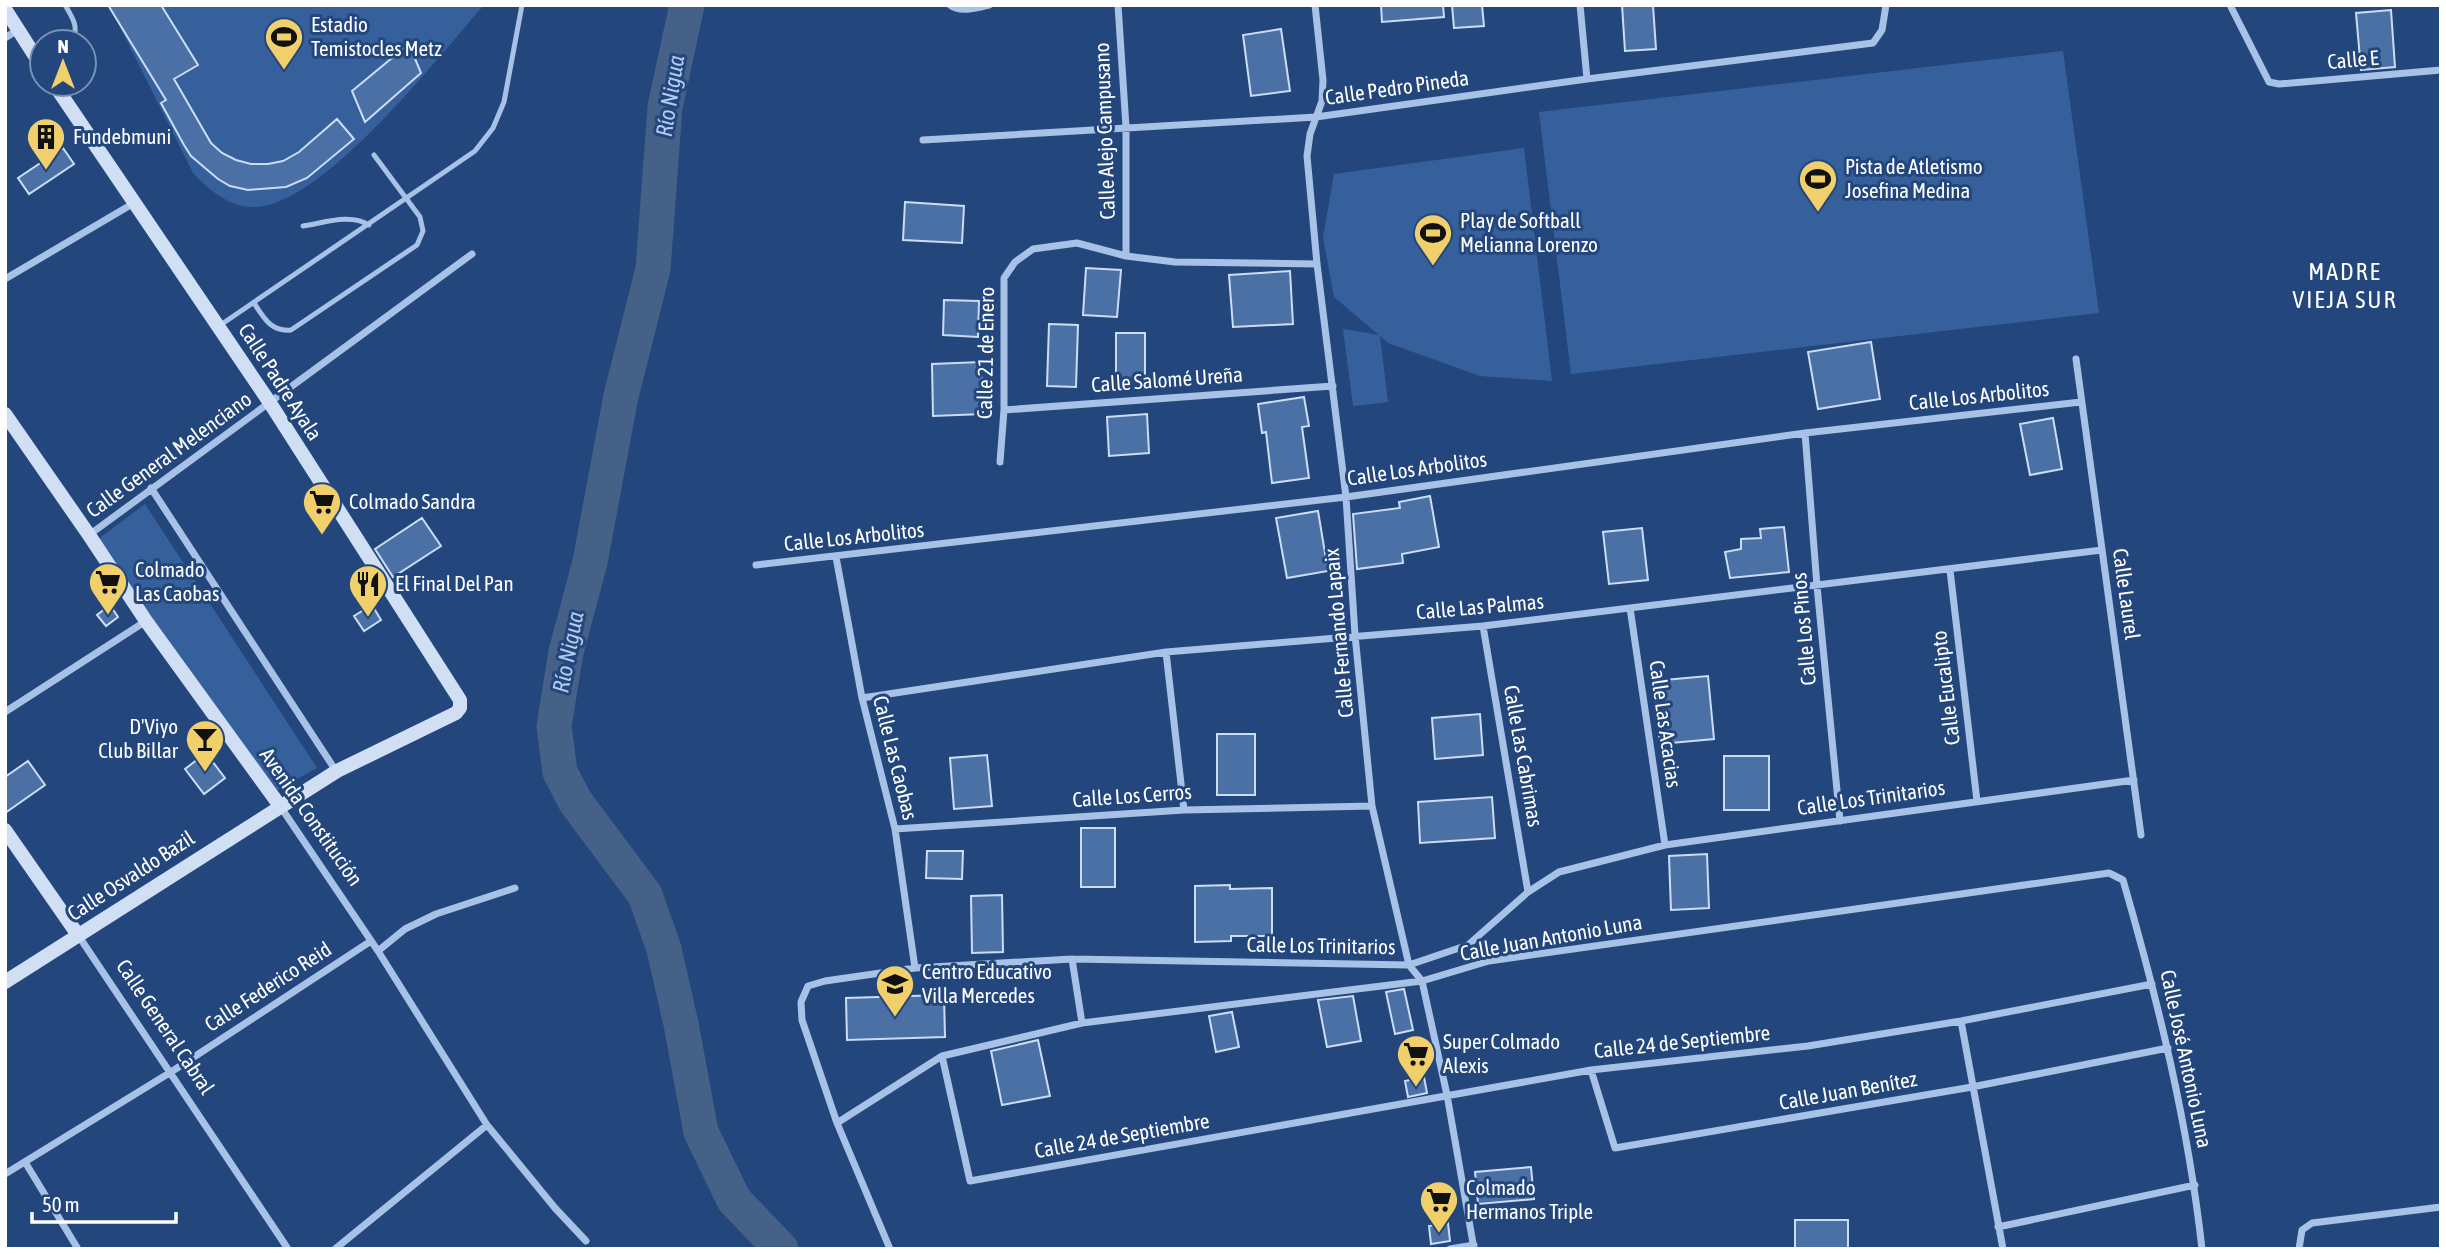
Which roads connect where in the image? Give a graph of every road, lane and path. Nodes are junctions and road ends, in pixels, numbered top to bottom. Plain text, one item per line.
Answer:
1 (65, 5) edge
2 (522, 5) edge
3 (950, 5) edge
4 (989, 5) edge
5 (1118, 5) edge
6 (1315, 5) edge
7 (1580, 5) edge
8 (1886, 5) edge
9 (2230, 5) edge
10 (5, 9) edge
11 (76, 28) edge
12 (19, 30) junction
13 (5, 38) edge
14 (28, 44) edge
15 (2441, 70) edge
16 (1587, 79) junction
17 (64, 98) edge
18 (1316, 117) junction
19 (1126, 127) junction
20 (923, 140) dead end
21 (374, 155) dead end
22 (408, 199) junction
23 (135, 202) junction
24 (369, 225) junction
25 (303, 226) dead end
26 (472, 254) dead end
27 (1126, 256) junction
28 (1317, 264) junction
29 (5, 279) edge
30 (254, 303) junction
31 (219, 326) junction
32 (2076, 359) dead end
33 (1333, 386) junction
34 (2081, 402) junction
35 (270, 403) junction
36 (1004, 410) junction
37 (5, 414) edge
38 (1805, 433) junction
39 (1000, 462) dead end
40 (150, 488) junction
41 (1346, 497) junction
42 (89, 535) junction
43 (2102, 550) junction
44 (836, 557) junction
45 (756, 565) dead end
46 (1950, 570) junction
47 (1817, 586) junction
48 (1630, 608) junction
49 (146, 621) junction
50 (1483, 626) junction
51 (1355, 635) junction
52 (1166, 652) junction
53 (862, 698) junction
54 (460, 708) joint
55 (5, 712) edge
56 (337, 771) junction
57 (2134, 780) junction
58 (1978, 801) junction
59 (280, 806) junction
60 (1372, 806) junction
61 (1184, 810) junction
62 (1840, 821) junction
63 (894, 829) junction
64 (5, 830) edge
65 (2141, 835) dead end
66 (1665, 845) junction
67 (2123, 880) joint
68 (515, 888) dead end
69 (1528, 892) junction
70 (78, 935) junction
71 (371, 941) junction
72 (378, 951) junction
73 (1072, 959) junction
74 (1409, 965) junction
75 (915, 968) junction
76 (1422, 981) junction
77 (5, 982) edge
78 (2152, 984) junction
79 (1961, 1021) junction
80 (1082, 1023) junction
81 (2168, 1048) junction
82 (942, 1056) junction
83 (1591, 1070) junction
84 (170, 1072) junction
85 (1972, 1087) junction
86 (1447, 1095) junction
87 (837, 1123) junction
88 (487, 1125) junction
89 (25, 1162) junction
90 (5, 1174) edge
91 (2195, 1185) junction
92 (2441, 1207) edge
93 (1998, 1227) junction
94 (586, 1241) dead end
95 (1474, 1247) edge
96 (78, 1249) edge
97 (288, 1249) edge
98 (335, 1249) edge
99 (890, 1249) edge
100 (1450, 1249) edge
101 (2003, 1249) edge
102 (2202, 1249) edge
103 (2300, 1249) edge

1 - 11 lane
2 - 22 lane
3 - 4 street
5 - 19 street, Calle Alejo Campusano
6 - 18 street, Calle Fernando Lapaix
7 - 16 street
8 - 16 street, Calle Pedro Pineda
9 - 15 street, Calle E
10 - 12 main road
12 - 13 street
12 - 14 main road
16 - 18 street, Calle Pedro Pineda
17 - 23 main road, Calle Padre Ayala
18 - 19 street, Calle Pedro Pineda
18 - 28 street, Calle Fernando Lapaix
19 - 20 street, Calle Pedro Pineda
19 - 27 street, Calle Alejo Campusano
21 - 22 lane
22 - 24 lane
22 - 30 lane
23 - 29 street
23 - 31 main road, Calle Padre Ayala
24 - 25 lane
24 - 30 lane
26 - 35 street, Calle General Melenciano
27 - 28 street, Calle 21 de Enero
27 - 36 street, Calle 21 de Enero
28 - 33 street, Calle Fernando Lapaix
30 - 31 lane
31 - 35 main road, Calle Padre Ayala
32 - 34 street, Calle Laurel
33 - 36 street, Calle Salomé Ureña
33 - 41 street, Calle Fernando Lapaix
34 - 38 street, Calle Los Arbolitos
34 - 43 street, Calle Laurel
35 - 40 street, Calle General Melenciano
35 - 54 main road, Calle Padre Ayala
36 - 39 street, Calle 21 de Enero
37 - 42 main road, Avenida Constitución
38 - 41 street, Calle Los Arbolitos
38 - 47 street, Calle Los Pinos
40 - 42 street, Calle General Melenciano
40 - 56 street
41 - 44 street, Calle Los Arbolitos
41 - 51 street, Calle Fernando Lapaix
42 - 49 main road, Avenida Constitución
43 - 46 street, Calle Las Palmas
43 - 57 street, Calle Laurel
44 - 45 street, Calle Los Arbolitos
44 - 53 street, Calle Las Caobas
46 - 47 street, Calle Las Palmas
46 - 58 street, Calle Eucalipto
47 - 48 street, Calle Las Palmas
47 - 62 street, Calle Los Pinos
48 - 50 street, Calle Las Palmas
48 - 66 street, Calle Las Acacias
49 - 55 street
49 - 59 main road, Avenida Constitución
50 - 51 street, Calle Las Palmas
50 - 69 street, Calle Las Cabrimas
51 - 52 street, Calle Las Palmas
51 - 60 street, Calle Fernando Lapaix
52 - 53 street, Calle Las Palmas
52 - 61 street
53 - 63 street, Calle Las Caobas
54 - 56 main road, Calle Osvaldo Bazil
56 - 59 main road, Calle Osvaldo Bazil
57 - 58 street, Calle Los Trinitarios
57 - 65 street, Calle Laurel
58 - 62 street, Calle Los Trinitarios
59 - 70 main road, Calle Osvaldo Bazil
59 - 71 street, Avenida Constitución
60 - 61 street, Calle Los Cerros
60 - 74 street, Calle Fernando Lapaix
61 - 63 street, Calle Los Cerros
62 - 66 street, Calle Los Trinitarios
63 - 75 street, Calle Las Caobas
64 - 70 main road, Calle General Cabral
66 - 69 street, Calle Los Trinitarios
67 - 76 street, Calle Juan Antonio Luna
67 - 78 street, Calle José Antonio Luna
68 - 72 street
69 - 74 street, Calle Los Trinitarios
70 - 77 main road, Calle Osvaldo Bazil
70 - 84 street, Calle General Cabral
71 - 72 street, Avenida Constitución
71 - 84 street, Calle Federico Reid
72 - 88 street, Avenida Constitución
73 - 74 street, Calle Los Trinitarios
73 - 75 street, Calle Los Trinitarios
73 - 80 street
74 - 76 street, Calle Fernando Lapaix
75 - 87 street, Calle Los Trinitarios
76 - 80 street, Calle Juan Antonio Luna
76 - 86 street, Calle Fernando Lapaix
78 - 79 street, Calle 24 de Septiembre
78 - 81 street, Calle José Antonio Luna
79 - 83 street, Calle 24 de Septiembre
79 - 85 street
80 - 82 street, Calle Juan Antonio Luna
81 - 85 street, Calle Juan Benítez
81 - 91 street, Calle José Antonio Luna
82 - 86 street, Calle 24 de Septiembre
82 - 87 street, Calle Juan Antonio Luna
83 - 85 street, Calle Juan Benítez
83 - 86 street, Calle 24 de Septiembre
84 - 89 street, Calle Federico Reid
84 - 97 street, Calle General Cabral
85 - 93 street
86 - 95 street, Calle Fernando Lapaix
87 - 99 street
88 - 94 street, Avenida Constitución
88 - 98 street
89 - 90 street, Calle Federico Reid
89 - 96 street
91 - 93 street
91 - 102 street, Calle José Antonio Luna
92 - 103 street
93 - 101 street
95 - 100 street

